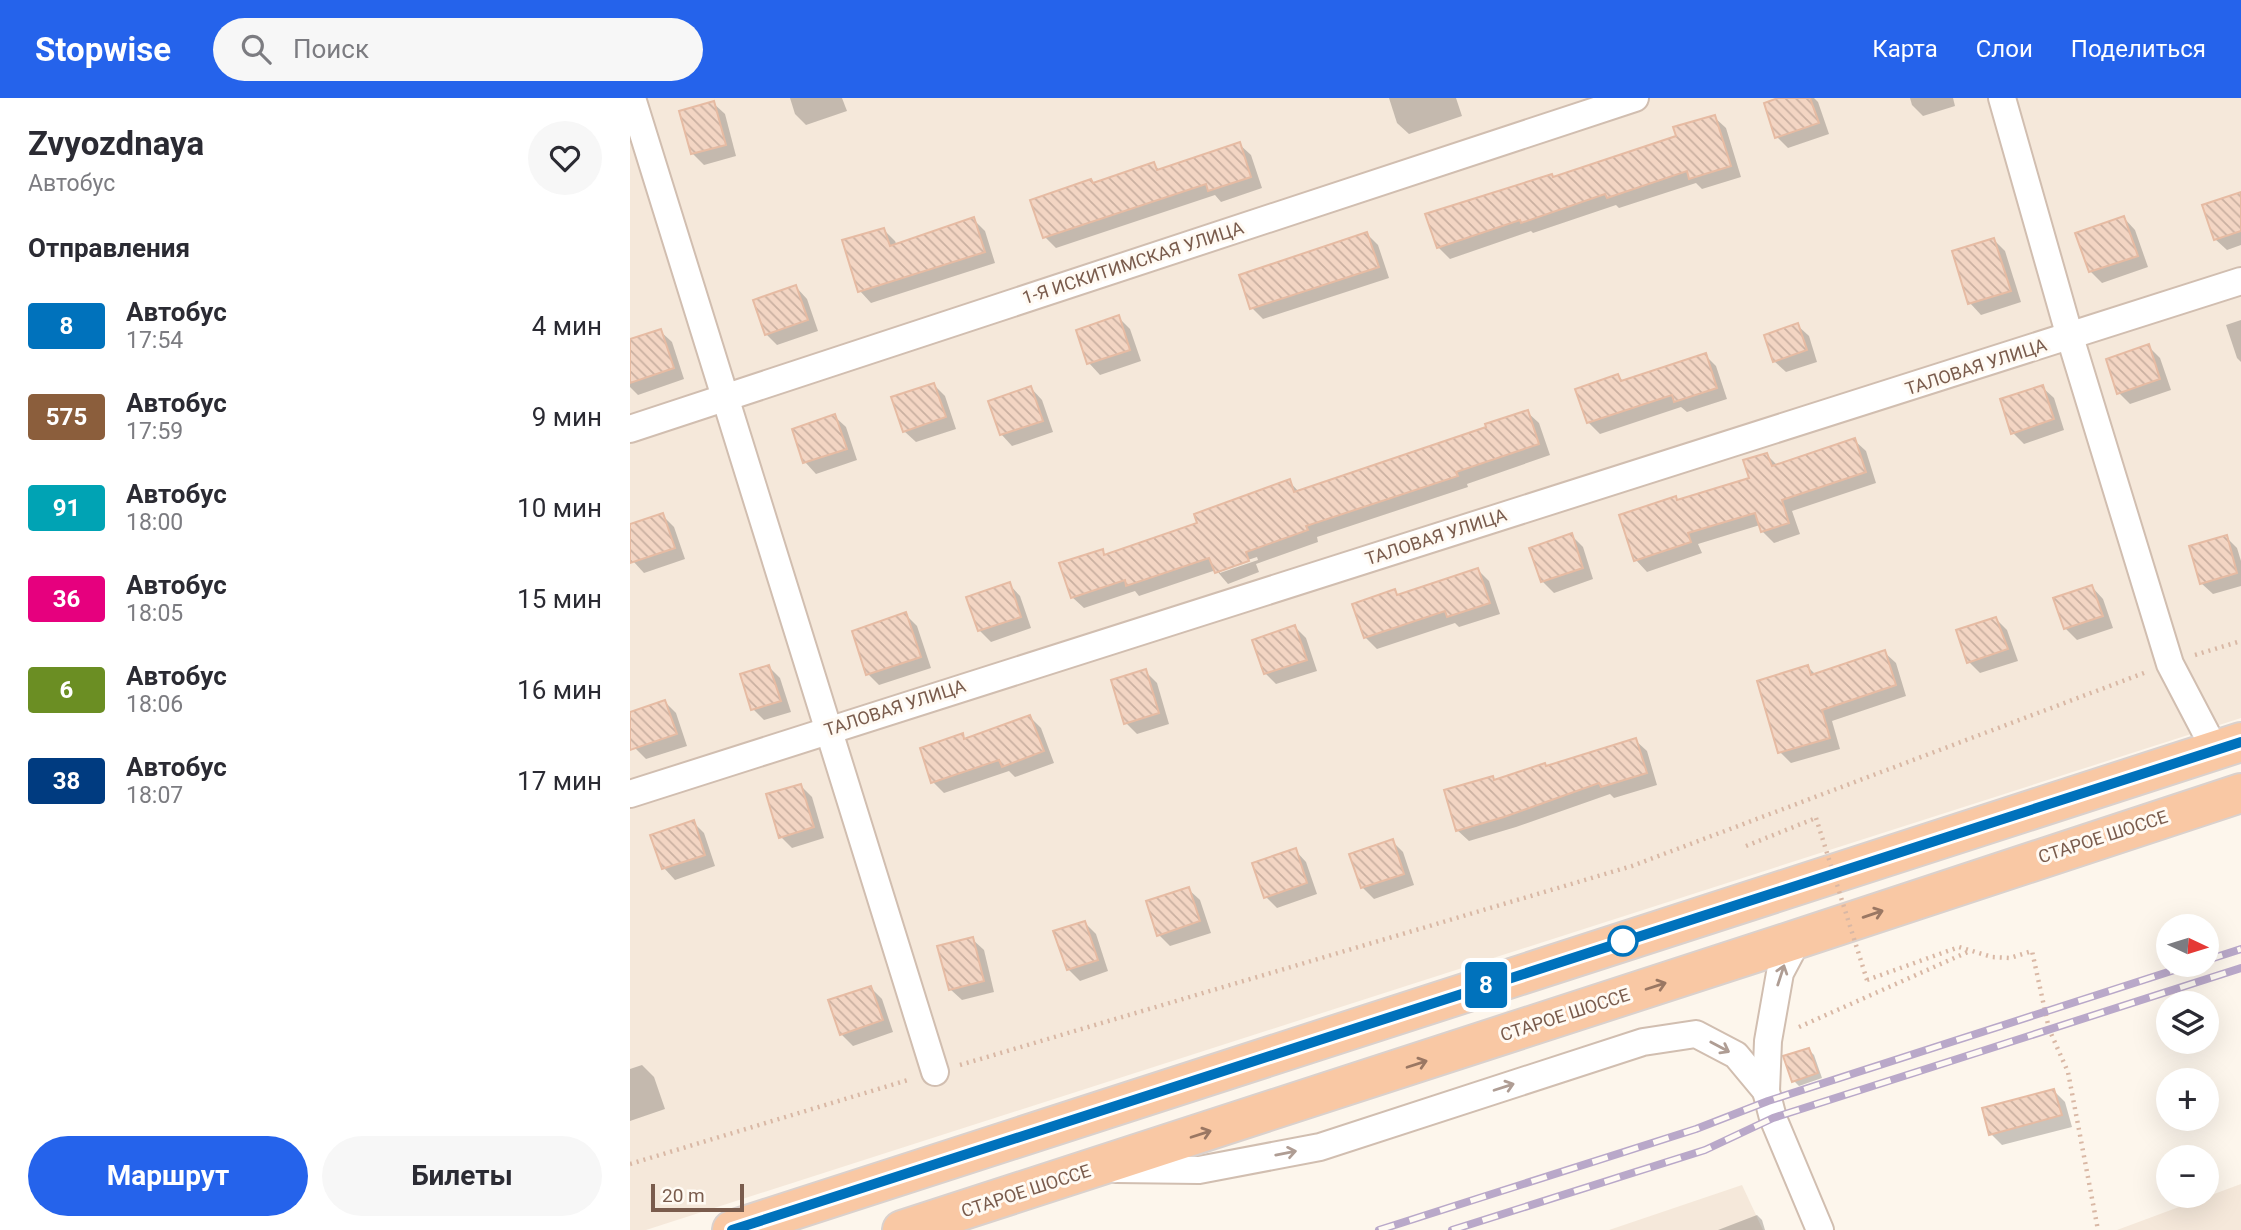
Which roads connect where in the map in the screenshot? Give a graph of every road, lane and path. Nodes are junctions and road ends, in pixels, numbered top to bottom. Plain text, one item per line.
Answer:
1 (632, 98) edge
2 (1635, 98) edge
3 (2003, 98) edge
4 (2241, 281) edge
5 (2070, 337) junction
6 (728, 397) junction
7 (630, 429) edge
8 (2241, 640) edge
9 (2170, 664) junction
10 (827, 729) junction
11 (2228, 746) edge
12 (630, 794) edge
13 (2234, 795) edge
14 (1746, 846) dead end
15 (1798, 939) junction
16 (1971, 951) junction
17 (1768, 1041) junction
18 (935, 1072) junction
19 (1766, 1091) junction
20 (630, 1164) edge
21 (1097, 1168) junction
22 (732, 1230) edge
23 (902, 1230) edge
24 (1820, 1230) edge
25 (2098, 1230) edge

1 - 6 street
2 - 6 street, 1-Я ИСКИТИМСКАЯ УЛИЦА
3 - 5 street
4 - 5 street, ТАЛОВАЯ УЛИЦА
5 - 9 street
5 - 10 street, ТАЛОВАЯ УЛИЦА
6 - 7 street, 1-Я ИСКИТИМСКАЯ УЛИЦА
6 - 10 street
8 - 9 path
9 - 11 street
9 - 18 path
10 - 12 street, ТАЛОВАЯ УЛИЦА
10 - 18 street
11 - 22 highway
15 -> 13 highway, СТАРОЕ ШОССЕ
14 - 16 path, bridge
17 -> 15 street
21 -> 15 highway, СТАРОЕ ШОССЕ
16 - 17 path
16 - 25 path
17 - 19 street
18 - 20 path
21 -> 19 street
19 - 24 street
21 - 23 highway, СТАРОЕ ШОССЕ

